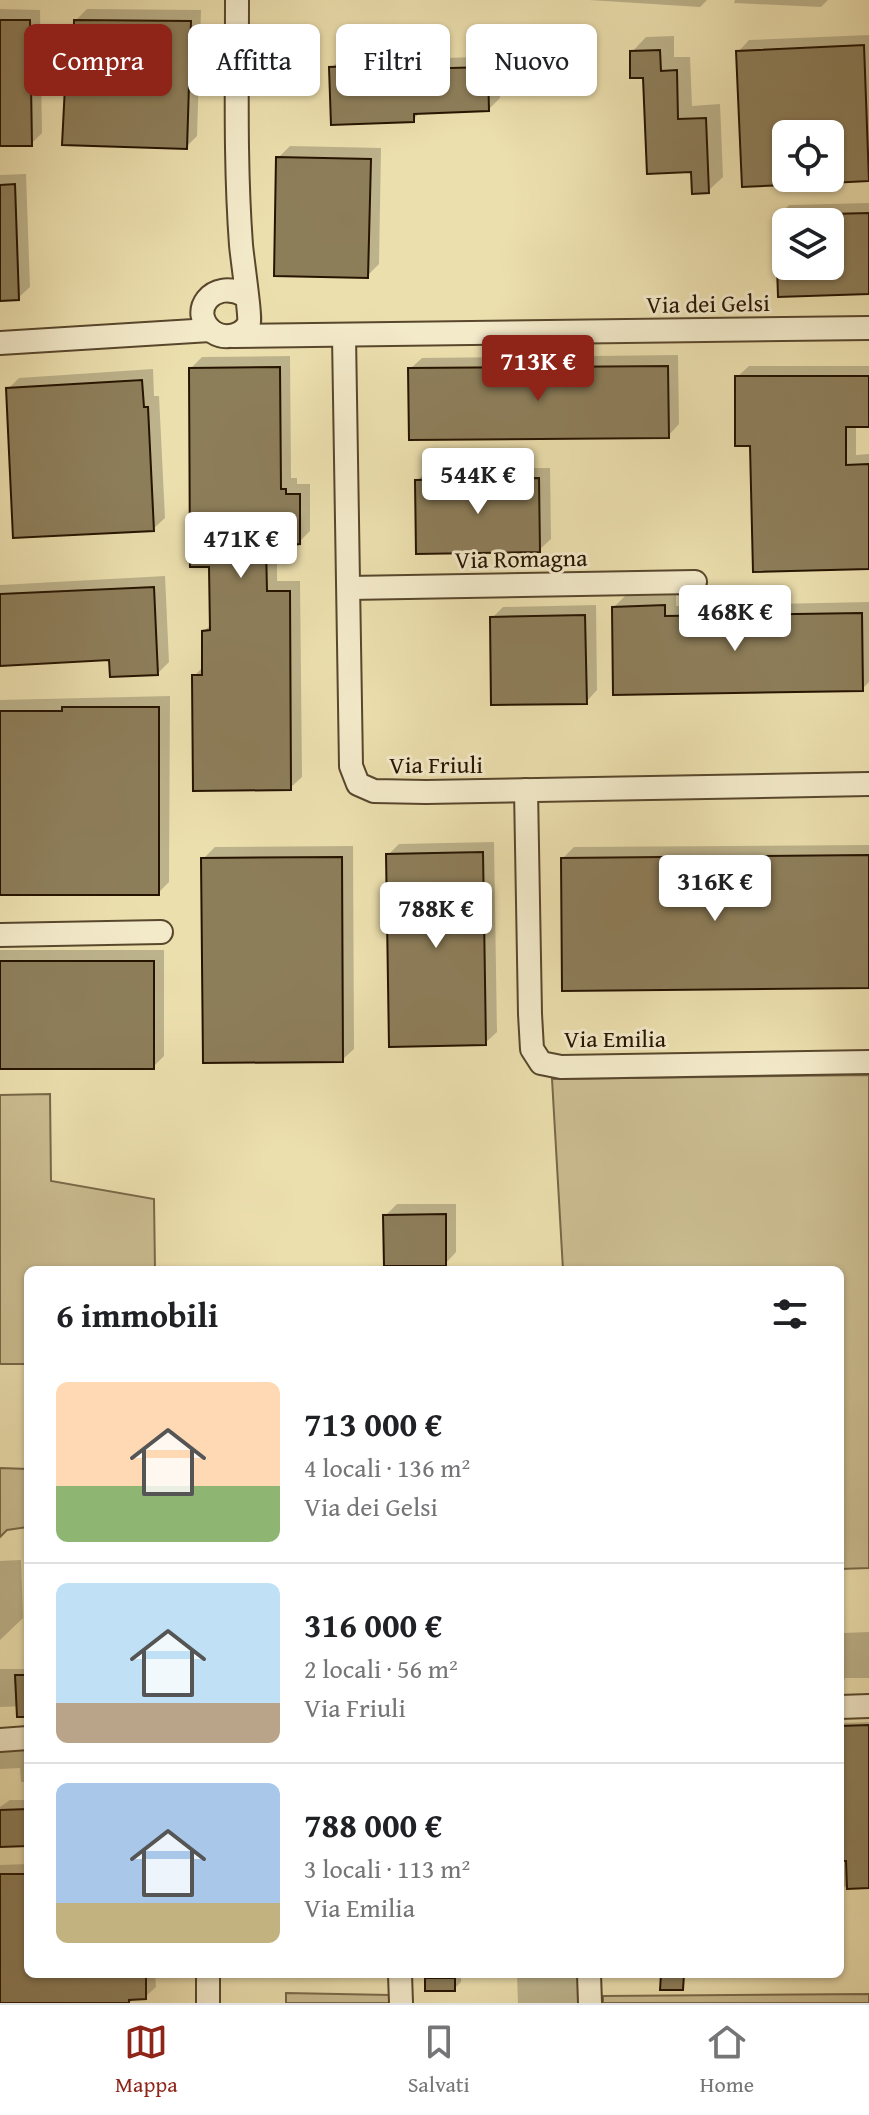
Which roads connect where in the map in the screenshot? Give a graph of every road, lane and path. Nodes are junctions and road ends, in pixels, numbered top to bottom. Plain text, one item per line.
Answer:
1 (237, 0) edge
2 (237, 197) junction
3 (211, 297) junction
4 (248, 304) junction
5 (869, 328) edge
6 (210, 330) junction
7 (160, 336) junction
8 (234, 336) junction
9 (344, 336) junction
10 (308, 337) junction
11 (0, 343) edge
12 (695, 582) dead end
13 (349, 588) junction
14 (869, 784) edge
15 (526, 790) junction
16 (161, 932) dead end
17 (0, 935) edge
18 (869, 1062) edge
19 (869, 1706) edge
20 (844, 1707) edge
21 (24, 1738) edge
22 (0, 1740) edge
23 (208, 1978) edge
24 (400, 1978) edge
25 (589, 1978) edge
26 (208, 2003) edge
27 (401, 2003) edge
28 (590, 2003) edge

1 - 2 street
2 - 3 street
2 - 4 street
3 - 4 street
3 - 6 street
3 - 7 street
4 - 8 street
4 - 10 street
5 - 9 street, Via dei Gelsi
6 - 7 street
6 - 8 street
7 - 11 street
8 - 10 street, Via dei Gelsi
9 - 10 street, Via dei Gelsi
9 - 13 street, Via Friuli
12 - 13 street, Via Romagna
13 - 15 street, Via Friuli
14 - 15 street, Via Friuli
15 - 18 street, Via Emilia
16 - 17 street
19 - 20 street
21 - 22 street
23 - 26 street
24 - 27 street
25 - 28 street

